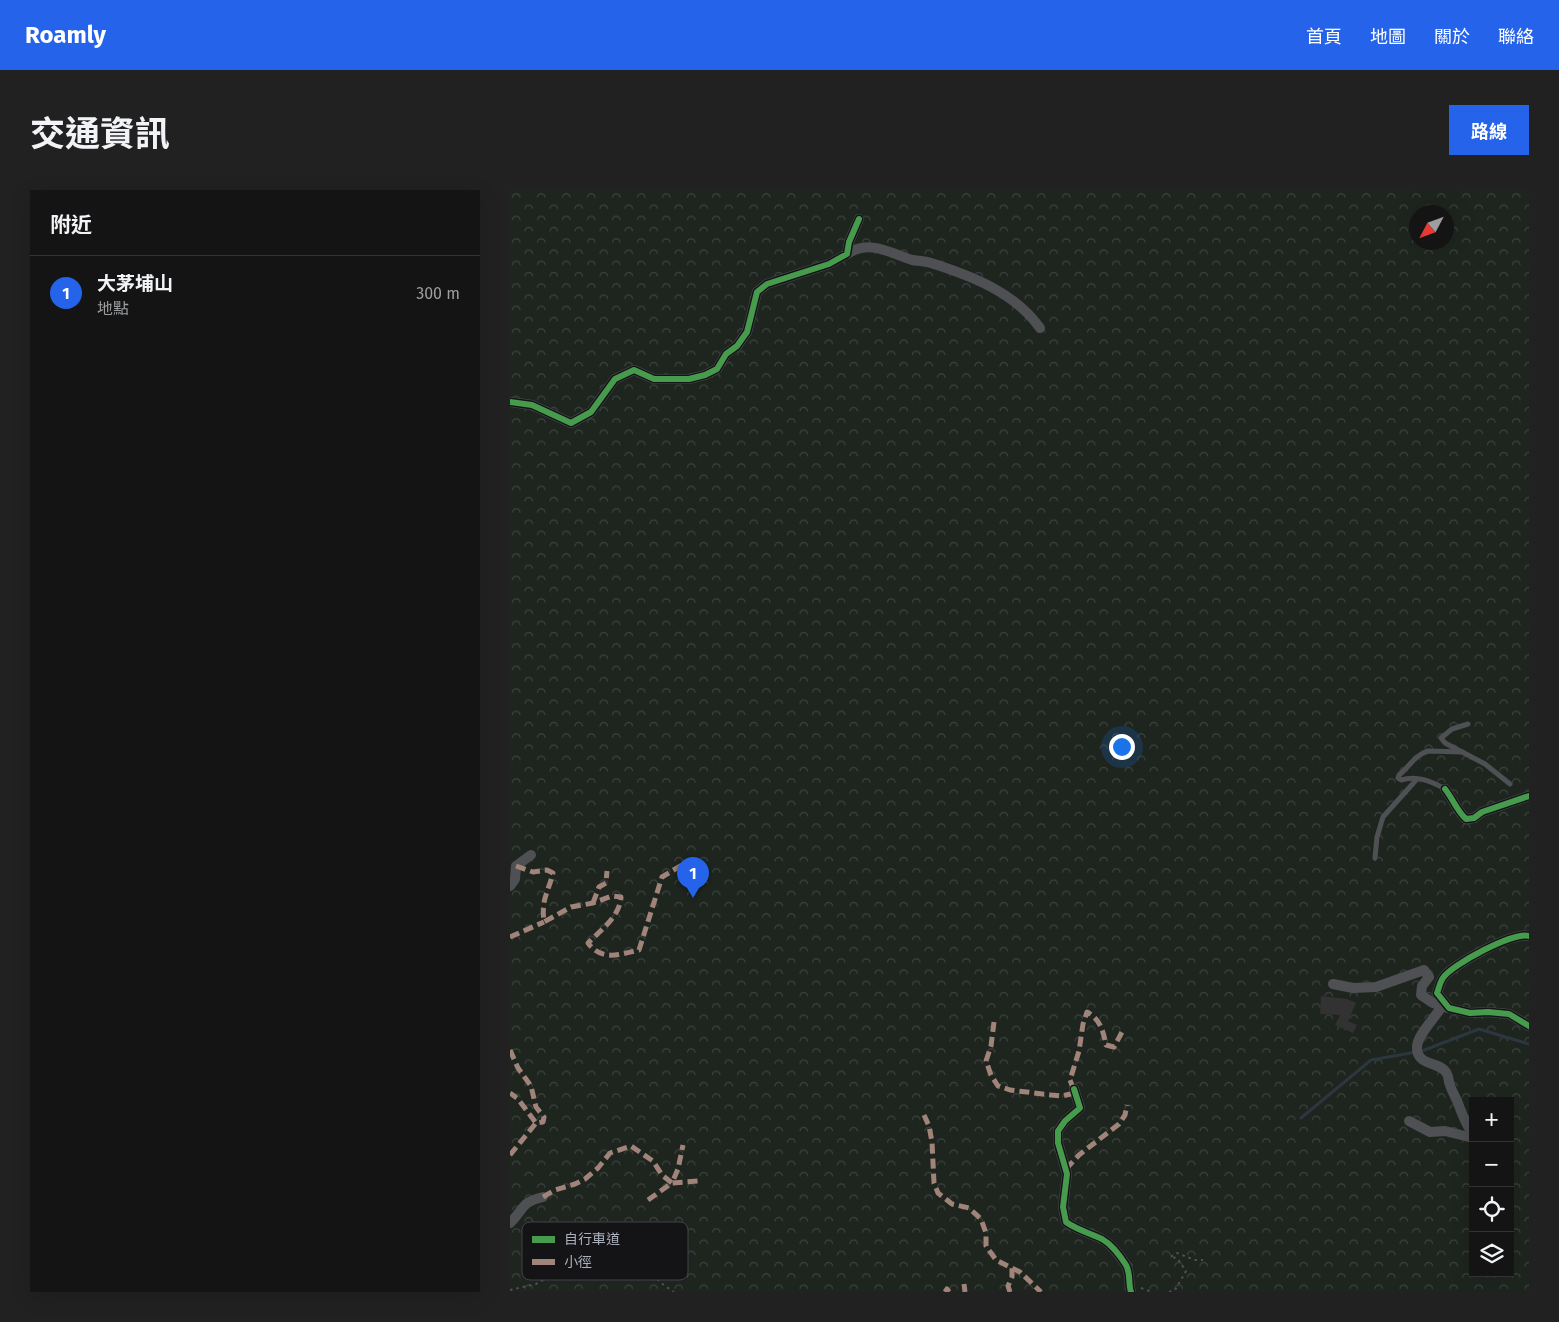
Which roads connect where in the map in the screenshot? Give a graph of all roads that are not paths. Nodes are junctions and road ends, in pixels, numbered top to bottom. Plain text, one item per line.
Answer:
1 (859, 219) dead end
2 (848, 254) junction
3 (1040, 328) dead end
4 (510, 402) edge
5 (1468, 724) dead end
6 (1463, 752) junction
7 (1417, 779) junction
8 (1510, 784) dead end
9 (1445, 789) joint
10 (1529, 796) edge
11 (530, 855) dead end
12 (1375, 858) dead end
13 (510, 886) edge
14 (1529, 936) edge
15 (1333, 984) dead end
16 (1446, 1007) junction
17 (1529, 1026) edge
18 (1074, 1089) dead end
19 (1409, 1121) dead end
20 (1469, 1127) edge
21 (1469, 1137) edge
22 (543, 1197) dead end
23 (510, 1223) edge
24 (1131, 1292) edge

1 - 2 street
2 - 3 street
2 - 4 street
5 - 6 lane
6 - 7 lane
6 - 8 lane
7 - 9 lane
7 - 12 lane
9 - 10 street
11 - 13 street
14 - 16 street
15 - 16 street
16 - 17 street
16 - 20 street
18 - 24 street
19 - 21 street
22 - 23 street

